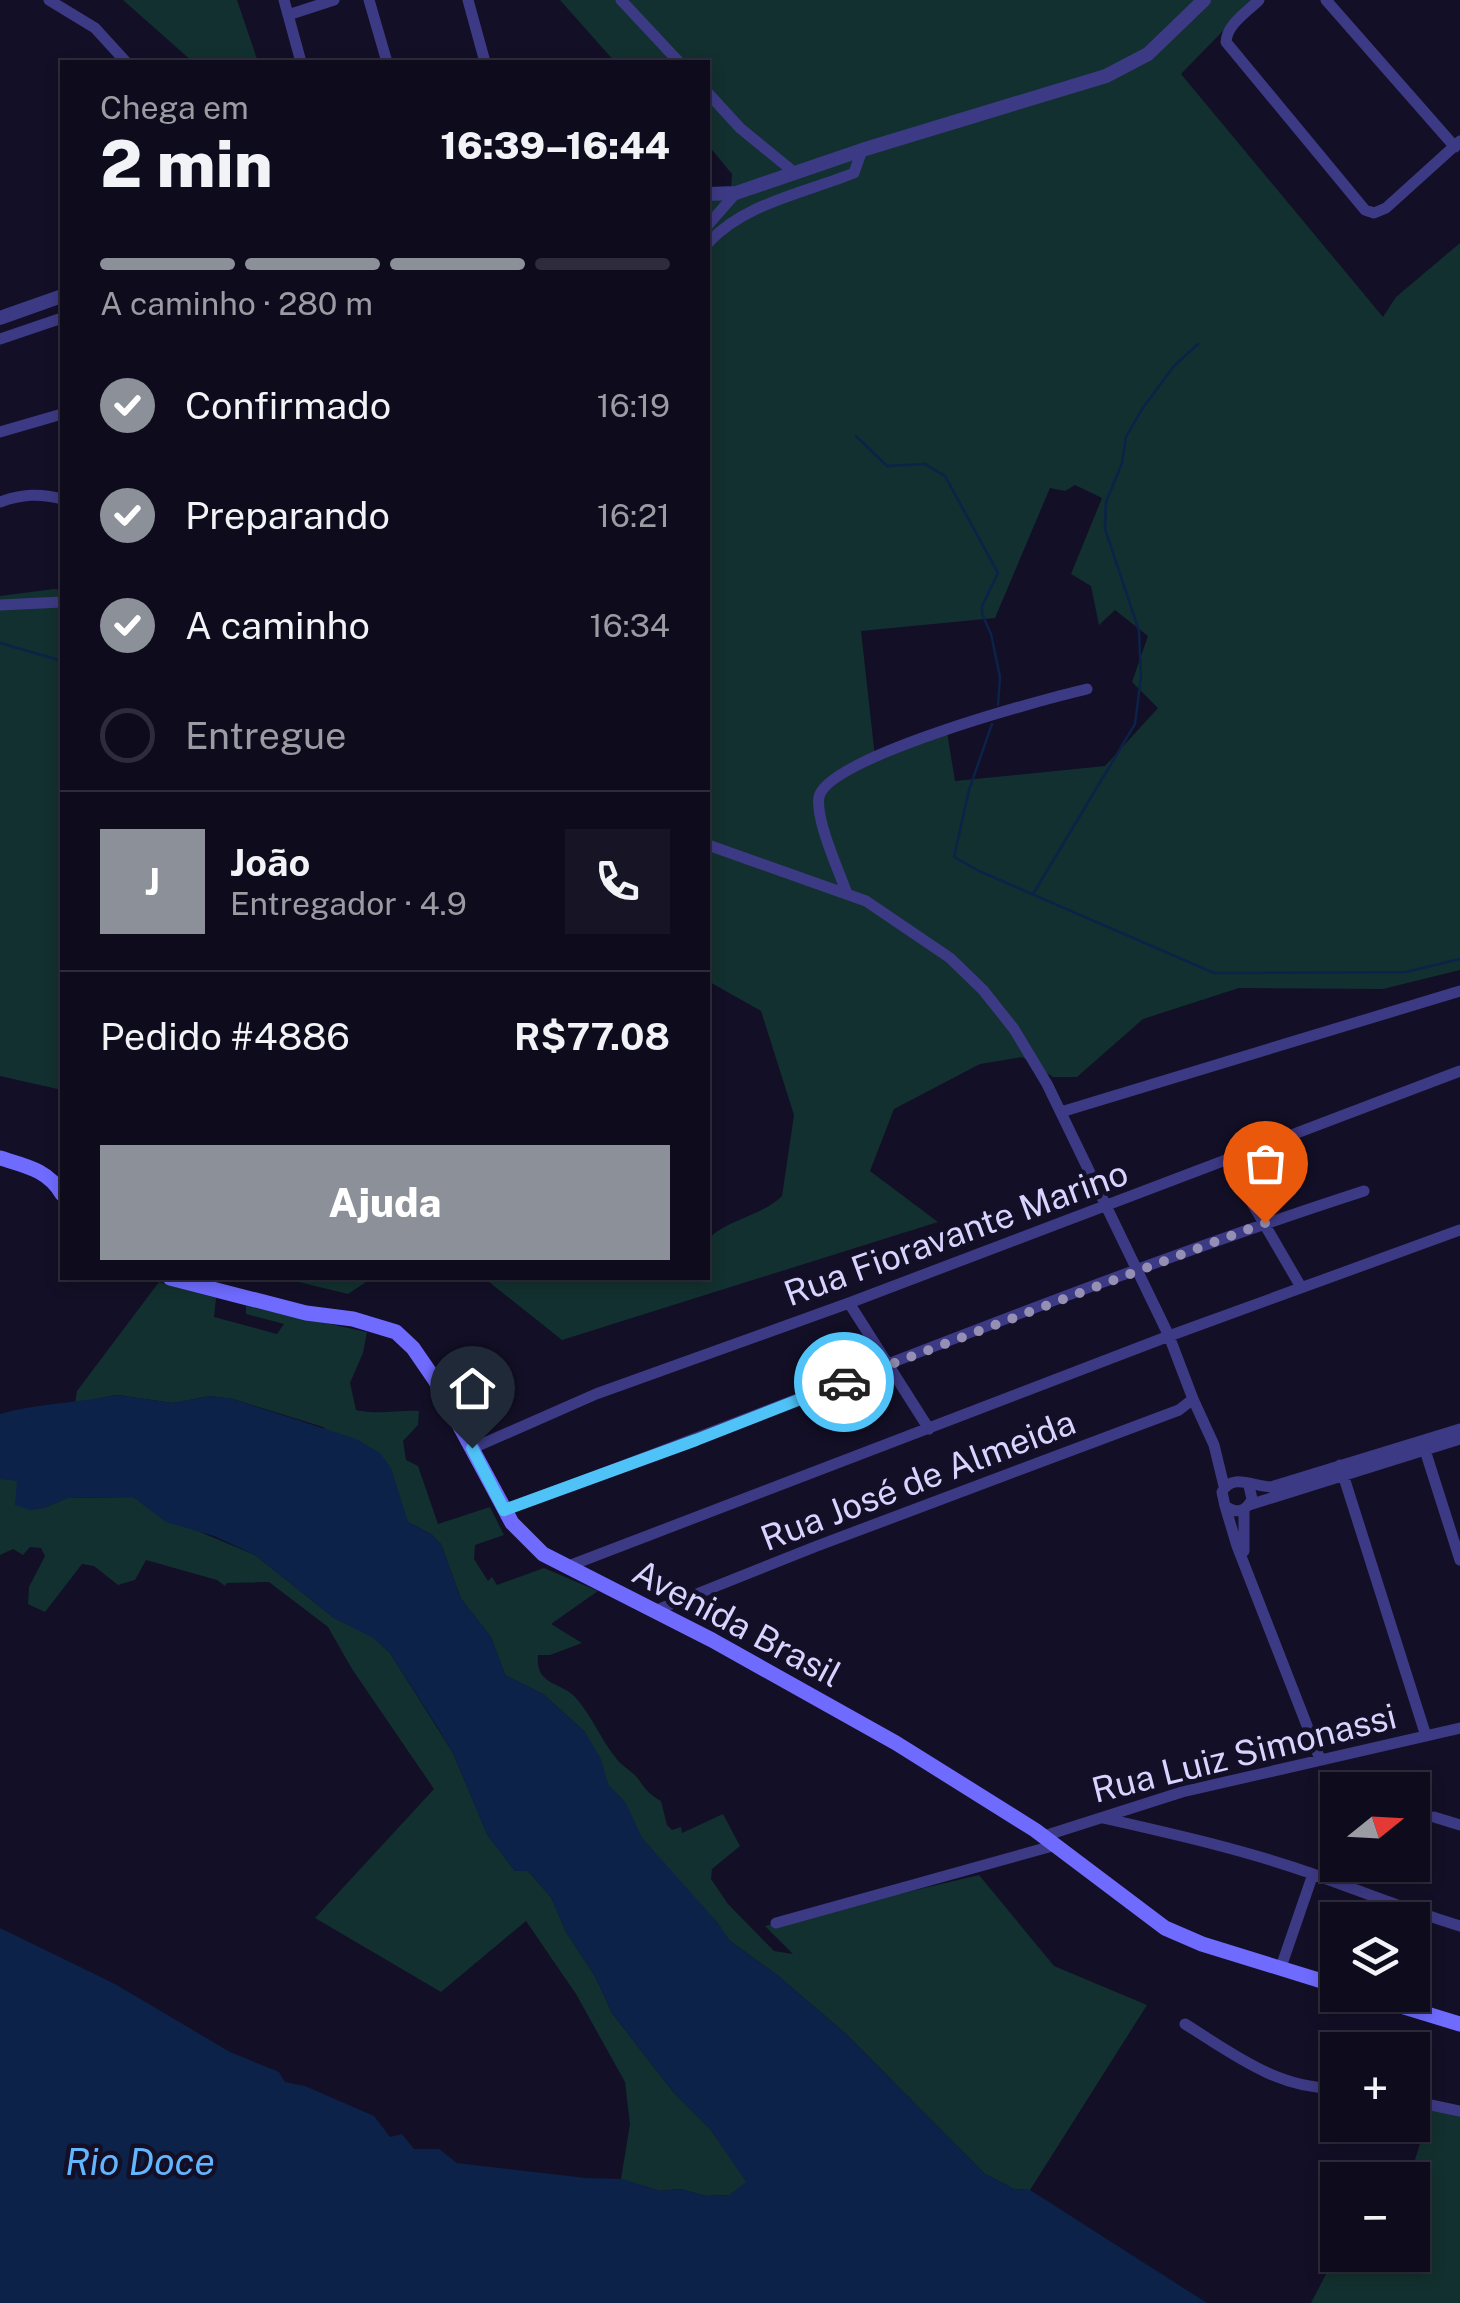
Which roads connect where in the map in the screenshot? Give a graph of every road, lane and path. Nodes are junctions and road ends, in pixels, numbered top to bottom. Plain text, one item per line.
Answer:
1 (49, 0) edge
2 (284, 0) edge
3 (334, 0) edge
4 (369, 0) edge
5 (468, 0) edge
6 (621, 0) edge
7 (1204, 0) edge
8 (1260, 0) edge
9 (1326, 0) edge
10 (288, 15) junction
11 (124, 60) edge
12 (300, 60) edge
13 (386, 60) edge
14 (484, 60) edge
15 (678, 60) edge
16 (710, 95) edge
17 (1458, 144) edge
18 (862, 150) junction
19 (794, 173) junction
20 (738, 192) junction
21 (710, 194) edge
22 (744, 215) junction
23 (710, 222) edge
24 (710, 241) edge
25 (60, 297) edge
26 (0, 318) edge
27 (60, 319) edge
28 (0, 338) edge
29 (60, 415) edge
30 (0, 432) edge
31 (60, 498) edge
32 (0, 502) edge
33 (60, 602) edge
34 (0, 604) edge
35 (1088, 689) dead end
36 (710, 846) edge
37 (847, 894) junction
38 (1460, 992) edge
39 (1460, 1071) edge
40 (1061, 1112) junction
41 (0, 1158) edge
42 (1227, 1160) junction
43 (60, 1191) edge
44 (1364, 1191) dead end
45 (1106, 1206) junction
46 (1265, 1223) junction
47 (1460, 1230) edge
48 (1138, 1270) junction
49 (178, 1280) edge
50 (1301, 1287) junction
51 (849, 1303) junction
52 (1170, 1336) junction
53 (889, 1364) junction
54 (1193, 1396) junction
55 (929, 1429) junction
56 (1460, 1429) edge
57 (1460, 1439) edge
58 (1423, 1445) junction
59 (472, 1448) junction
60 (1343, 1470) junction
61 (1224, 1486) junction
62 (1249, 1486) junction
63 (1225, 1506) junction
64 (1246, 1508) junction
65 (504, 1510) junction
66 (1460, 1560) edge
67 (1244, 1561) junction
68 (566, 1567) junction
69 (654, 1612) junction
70 (1460, 1728) edge
71 (1426, 1736) junction
72 (1320, 1759) junction
73 (1099, 1817) junction
74 (1434, 1818) dead end
75 (1460, 1825) edge
76 (1050, 1841) junction
77 (1313, 1874) junction
78 (1372, 1902) edge
79 (1430, 1920) edge
80 (776, 1923) dead end
81 (1460, 1926) edge
82 (1281, 1967) junction
83 (1320, 1980) edge
84 (1422, 2012) edge
85 (1184, 2024) dead end
86 (1460, 2024) edge
87 (1320, 2088) edge
88 (1430, 2105) edge
89 (1460, 2111) edge

1 - 11 street
2 - 10 street
3 - 10 street
4 - 13 street
5 - 14 street
6 - 15 street
7 - 18 street
8 - 17 street
9 - 17 street
10 - 12 street
16 - 19 street
18 - 19 street
18 - 22 street
19 - 20 street
20 - 21 street
20 - 22 street
20 - 23 street
22 - 24 street
25 - 26 street
27 - 28 street
29 - 30 street
31 - 32 street
33 - 34 street
35 - 37 street
36 - 37 street
37 - 40 street
38 - 40 street
39 - 42 street, Rua Fioravante Marino
40 - 45 street
41 - 43 main road
42 - 45 street, Rua Fioravante Marino
42 - 46 street
44 - 46 street
45 - 48 street
45 - 51 street, Rua Fioravante Marino
46 - 48 street
46 - 50 street
47 - 50 street
48 - 52 street
48 - 53 street
49 - 59 main road, Avenida Brasil
50 - 52 street
51 - 53 street
51 - 59 street, Rua Fioravante Marino
52 - 54 street
52 - 55 street
53 - 55 street
53 - 65 street
54 - 61 street
54 - 69 street, Rua José de Almeida
55 - 68 street
56 - 58 street
57 - 58 street
58 - 60 street
58 - 66 street
59 - 65 main road, Avenida Brasil
60 - 62 street
60 - 64 street
60 - 71 street
61 - 62 street
61 - 63 street
62 - 64 street
63 - 64 street
63 - 67 street
64 - 67 street
65 - 68 main road, Avenida Brasil
67 - 72 street
68 - 69 main road, Avenida Brasil
69 - 76 main road, Avenida Brasil
70 - 71 street, Rua Luiz Simonassi
71 - 72 street, Rua Luiz Simonassi
72 - 73 street, Rua Luiz Simonassi
73 - 76 street, Rua Luiz Simonassi
73 - 77 street
74 - 75 street
76 - 80 street, Rua Luiz Simonassi
76 - 82 main road, Avenida Brasil
77 - 78 street
77 - 82 street
79 - 81 street
82 - 83 main road, Avenida Brasil
84 - 86 main road
85 - 87 street
88 - 89 street

